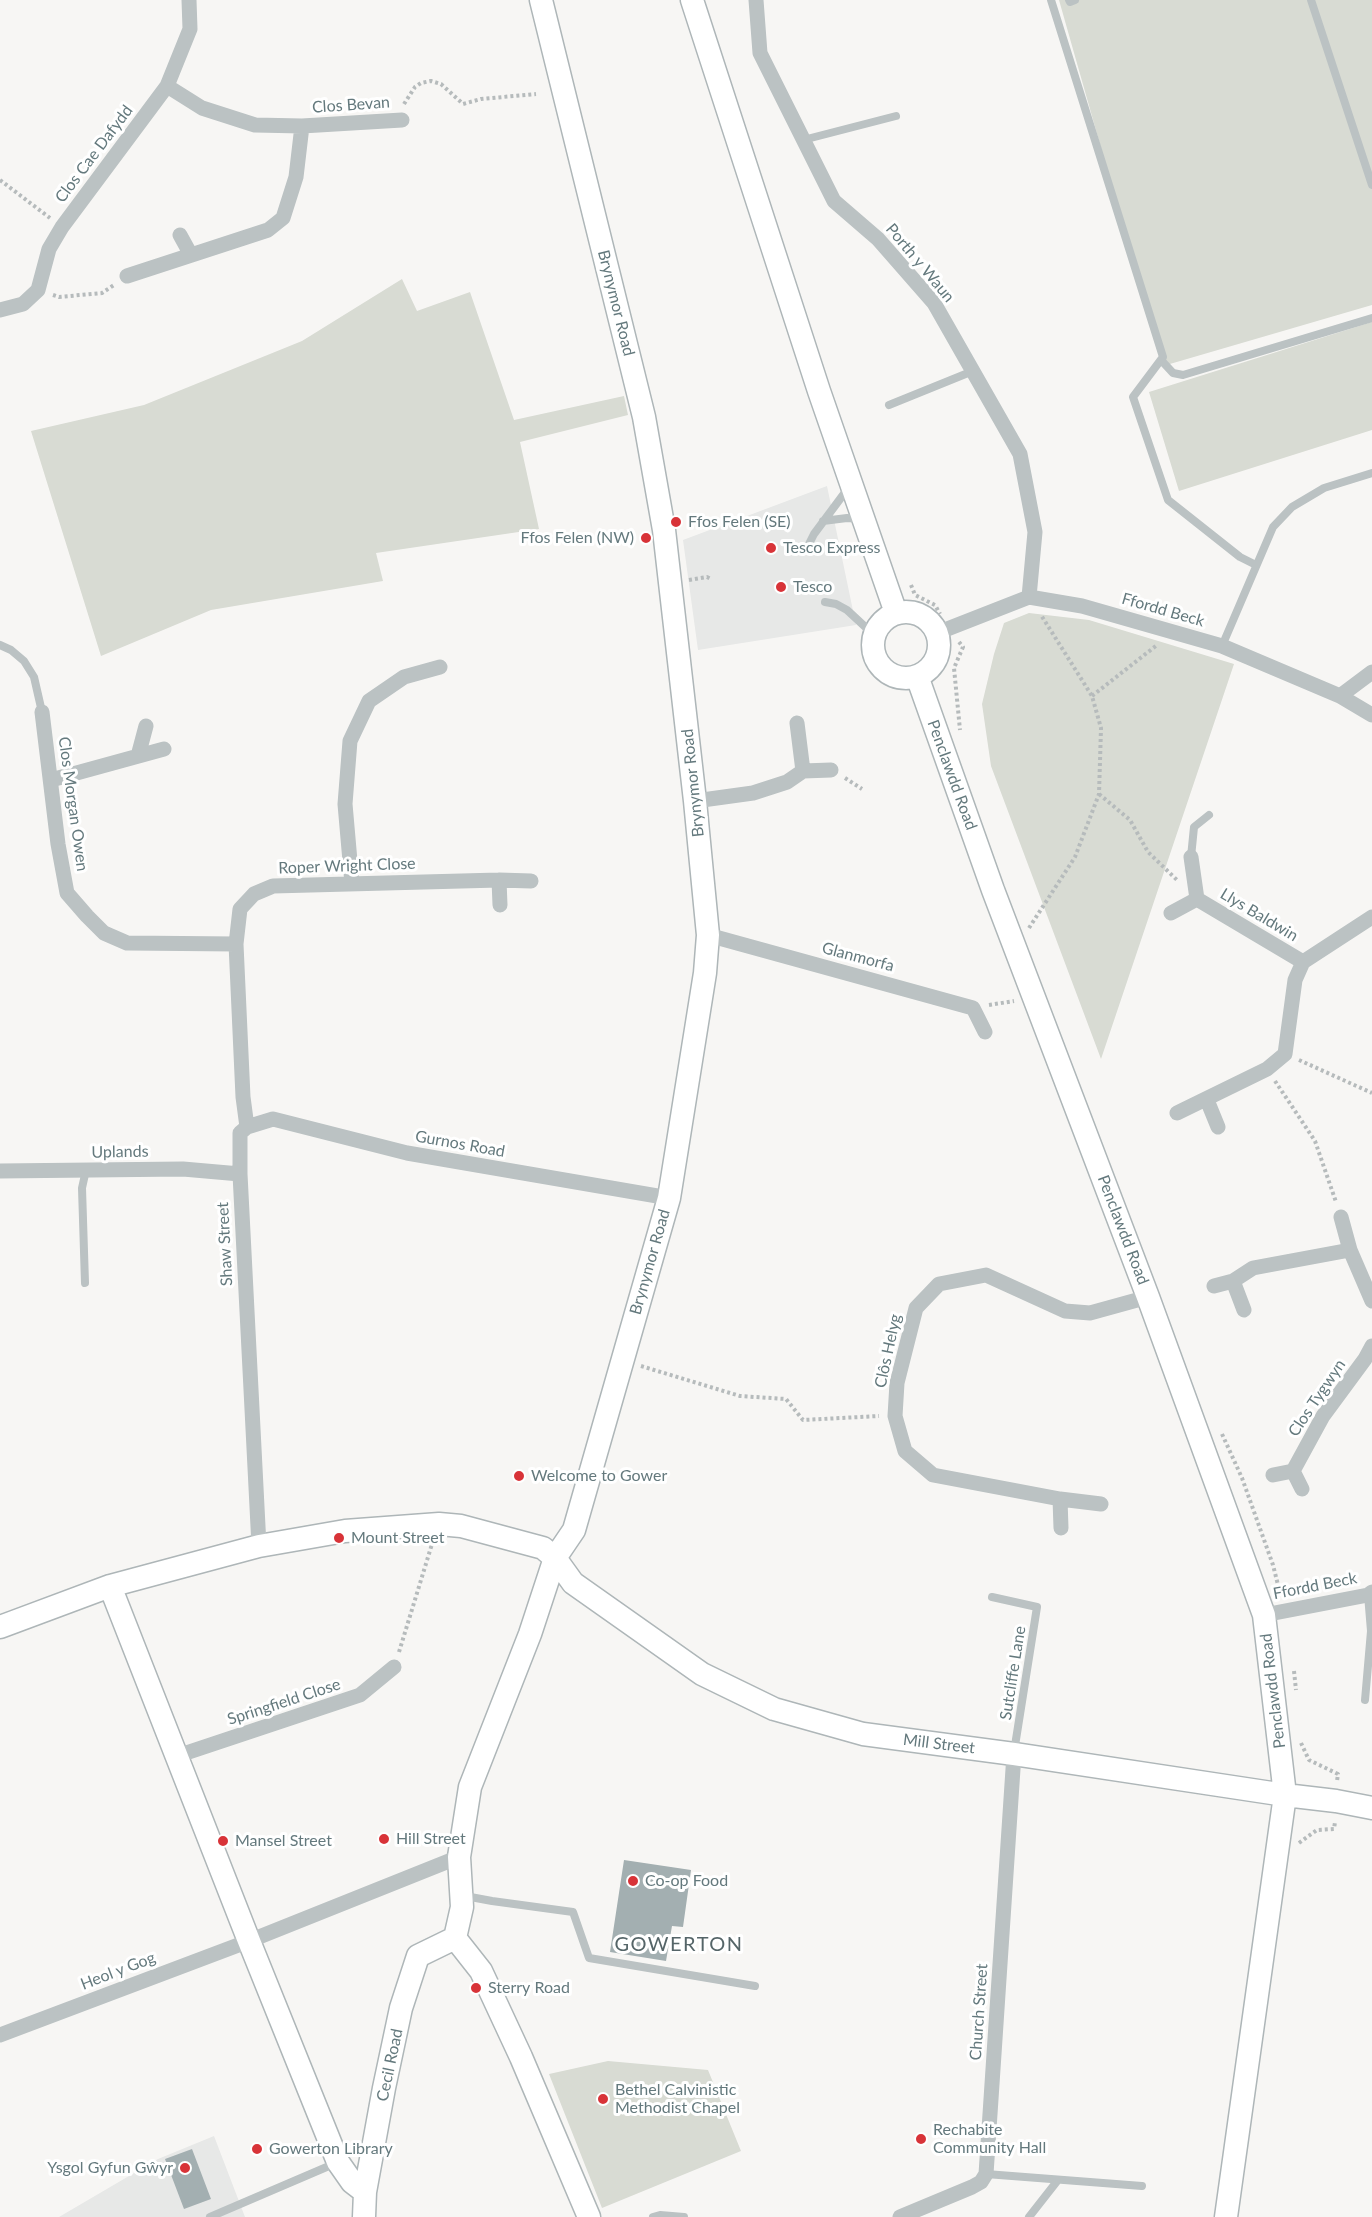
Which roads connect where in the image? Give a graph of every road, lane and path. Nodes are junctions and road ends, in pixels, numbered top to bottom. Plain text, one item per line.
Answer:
1 (189, 0) edge
2 (542, 0) edge
3 (692, 0) edge
4 (756, 0) edge
5 (1051, 0) edge
6 (1069, 0) edge
7 (1076, 0) edge
8 (1311, 0) edge
9 (167, 86) junction
10 (536, 94) dead end
11 (403, 112) joint
12 (896, 116) dead end
13 (302, 126) junction
14 (803, 140) junction
15 (0, 180) edge
16 (1372, 185) edge
17 (62, 227) junction
18 (180, 235) dead end
19 (190, 255) junction
20 (128, 276) joint
21 (38, 290) junction
22 (0, 309) edge
23 (1372, 318) edge
24 (1161, 360) junction
25 (973, 371) junction
26 (889, 405) dead end
27 (1372, 473) edge
28 (851, 484) junction
29 (863, 519) junction
30 (823, 521) junction
31 (806, 550) dead end
32 (1256, 565) junction
33 (907, 576) dead end
34 (1029, 597) junction
35 (825, 602) dead end
36 (896, 613) junction
37 (942, 631) junction
38 (1174, 632) junction
39 (874, 636) junction
40 (0, 645) edge
41 (1222, 646) junction
42 (440, 667) dead end
43 (1372, 672) edge
44 (917, 676) junction
45 (1092, 696) junction
46 (1340, 696) junction
47 (42, 712) joint
48 (1372, 715) edge
49 (797, 723) dead end
50 (146, 726) dead end
51 (961, 733) dead end
52 (164, 749) dead end
53 (138, 756) junction
54 (831, 770) dead end
55 (803, 771) junction
56 (51, 780) junction
57 (1099, 794) junction
58 (695, 801) junction
59 (1209, 815) dead end
60 (1191, 857) joint
61 (499, 880) junction
62 (531, 881) dead end
63 (352, 884) junction
64 (1197, 899) junction
65 (500, 905) dead end
66 (1171, 913) dead end
67 (1372, 917) edge
68 (1026, 918) dead end
69 (1029, 928) junction
70 (708, 935) junction
71 (1023, 942) junction
72 (236, 944) junction
73 (1303, 962) junction
74 (1034, 998) junction
75 (973, 1008) junction
76 (985, 1032) dead end
77 (1285, 1054) junction
78 (1268, 1069) junction
79 (1372, 1093) edge
80 (1207, 1100) junction
81 (1177, 1113) dead end
82 (1218, 1126) dead end
83 (247, 1127) junction
84 (86, 1170) junction
85 (0, 1171) edge
86 (240, 1174) junction
87 (669, 1198) junction
88 (1341, 1217) joint
89 (1350, 1250) junction
90 (1233, 1281) junction
91 (85, 1284) dead end
92 (1214, 1286) dead end
93 (1148, 1297) junction
94 (1372, 1302) edge
95 (1244, 1310) dead end
96 (1372, 1346) edge
97 (622, 1360) junction
98 (895, 1416) junction
99 (1220, 1427) dead end
100 (1293, 1471) junction
101 (1273, 1474) dead end
102 (1302, 1489) dead end
103 (1060, 1499) junction
104 (1101, 1504) dead end
105 (439, 1524) junction
106 (1061, 1528) dead end
107 (260, 1545) junction
108 (555, 1558) junction
109 (110, 1586) junction
110 (1370, 1593) edge
111 (992, 1597) dead end
112 (1275, 1612) junction
113 (0, 1627) edge
114 (394, 1667) joint
115 (1294, 1669) dead end
116 (1365, 1700) dead end
117 (1297, 1701) dead end
118 (1300, 1733) dead end
119 (1014, 1754) junction
120 (177, 1756) junction
121 (1286, 1795) junction
122 (1336, 1801) junction
123 (1372, 1808) edge
124 (1295, 1851) dead end
125 (459, 1857) junction
126 (460, 1895) junction
127 (455, 1938) junction
128 (249, 1941) junction
129 (755, 1986) dead end
130 (1, 2031) edge
131 (338, 2162) junction
132 (987, 2174) junction
133 (1058, 2180) junction
134 (1142, 2186) dead end
135 (365, 2192) junction
136 (210, 2217) edge
137 (364, 2217) edge
138 (589, 2217) edge
139 (653, 2217) edge
140 (684, 2217) edge
141 (900, 2217) edge
142 (1029, 2217) edge
143 (1226, 2217) edge

1 - 9 street, Clos Cae Dafydd
2 - 58 main road, Brynymor Road
3 - 28 main road
4 - 14 street, Porth y Waun
5 - 24 lane
6 - 7 lane
8 - 16 lane
9 - 13 street, Clos Bevan
9 - 17 street, Clos Cae Dafydd
10 - 11 path
11 - 13 street, Clos Bevan
12 - 14 lane
13 - 19 street, Clos Bevan
14 - 25 street, Porth y Waun
15 - 17 path
17 - 21 street, Clos Cae Dafydd
18 - 19 street
19 - 20 street, Clos Bevan
20 - 21 path
21 - 22 street
23 - 24 lane
24 - 32 lane
25 - 26 lane
25 - 34 street, Porth y Waun
27 - 32 lane
28 - 29 main road
28 - 30 lane
29 - 30 lane
29 - 36 main road
30 - 31 lane
32 - 41 lane
33 - 37 path
34 - 37 street
34 - 38 street, Ffordd Beck
34 - 45 path
35 - 39 lane
36 - 37 main road
36 - 39 main road
37 - 44 main road
37 - 51 path
38 - 41 street, Ffordd Beck
38 - 45 path
39 - 44 main road
40 - 47 lane
41 - 46 street, Ffordd Beck
42 - 63 street
43 - 46 street
44 - 71 main road, Penclawdd Road
45 - 57 path
46 - 48 street, Ffordd Beck
47 - 56 street, Clos Morgan Owen
49 - 55 street
50 - 53 street
52 - 53 street
53 - 56 street
54 - 55 street
55 - 58 street
56 - 72 street, Clos Morgan Owen
57 - 64 path
57 - 69 path
58 - 70 main road, Brynymor Road
59 - 60 lane
60 - 64 street, Llys Baldwin
61 - 62 street, Roper Wright Close
61 - 63 street, Roper Wright Close
61 - 65 street
63 - 72 street, Roper Wright Close
64 - 66 street, Llys Baldwin
64 - 73 street, Llys Baldwin
67 - 73 street, Llys Baldwin
68 - 69 path
69 - 71 path
69 - 71 path
70 - 75 street, Glanmorfa
70 - 87 main road, Brynymor Road
71 - 74 main road, Penclawdd Road
72 - 83 street, Shaw Street
73 - 77 street, Llys Baldwin
74 - 75 path
74 - 93 main road, Penclawdd Road
75 - 76 street
77 - 78 street
77 - 79 path
78 - 80 street
78 - 88 path
80 - 81 street
80 - 82 street
83 - 86 street, Shaw Street
83 - 87 street, Gurnos Road
84 - 85 street, Uplands
84 - 86 street, Uplands
84 - 91 lane
86 - 107 street, Shaw Street
87 - 97 main road, Brynymor Road
88 - 89 street
89 - 90 street
89 - 94 street
90 - 92 street
90 - 95 street
93 - 98 street, Clôs Helyg
93 - 112 main road, Penclawdd Road
96 - 100 street, Clos Tygwyn
97 - 98 path
97 - 108 main road, Brynymor Road
98 - 103 street, Clôs Helyg
99 - 112 path
100 - 101 street
100 - 102 street
103 - 104 street, Clôs Helyg
103 - 106 street
105 - 107 main road
105 - 108 main road
105 - 114 path
107 - 109 main road
108 - 119 main road, Mill Street
108 - 125 main road
109 - 113 main road
109 - 120 main road
110 - 112 street, Ffordd Beck
110 - 116 lane
111 - 119 lane, Sutcliffe Lane
112 - 121 main road, Penclawdd Road
114 - 120 street, Springfield Close
115 - 117 path
118 - 122 path
119 - 121 main road, Mill Street
119 - 132 street, Church Street
120 - 128 main road
121 - 122 main road, Mill Street
121 - 143 main road, Penclawdd Road
122 - 123 main road, Mill Street
122 - 124 path
125 - 126 main road
125 - 128 street
126 - 127 main road
126 - 129 lane
127 - 135 main road, Cecil Road
127 - 138 main road
128 - 130 street, Heol y Gog
128 - 131 main road
131 - 135 main road
131 - 136 lane
132 - 133 lane
132 - 141 street
133 - 134 lane
133 - 142 lane
135 - 137 main road, Cecil Road
139 - 140 lane

